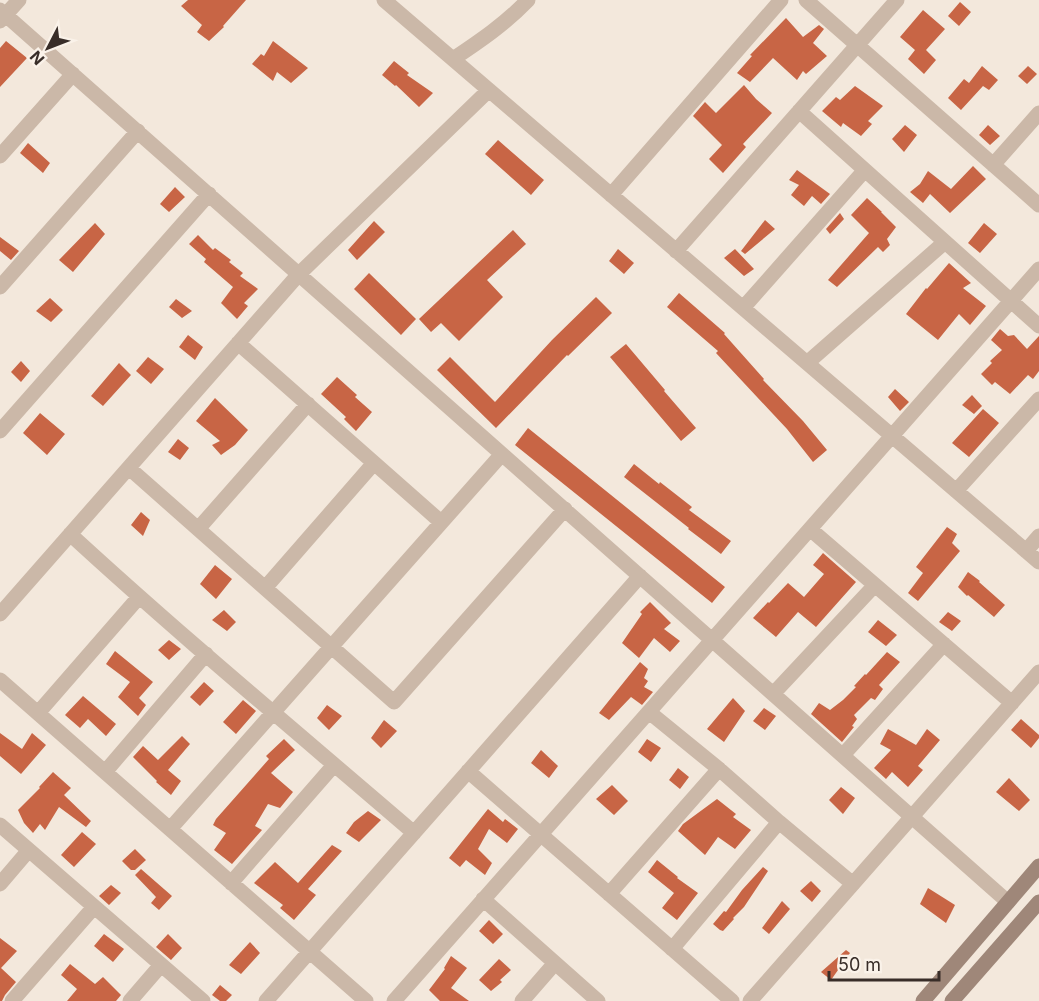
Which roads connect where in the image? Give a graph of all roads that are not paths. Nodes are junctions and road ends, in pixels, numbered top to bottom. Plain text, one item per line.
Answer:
1 (19, 0) edge
2 (384, 0) edge
3 (528, 0) edge
4 (782, 0) edge
5 (806, 0) edge
6 (897, 0) edge
7 (2, 15) edge
8 (857, 45) junction
9 (453, 59) junction
10 (73, 74) junction
11 (489, 90) junction
12 (799, 111) junction
13 (1039, 113) edge
14 (138, 131) junction
15 (0, 156) edge
16 (993, 165) junction
17 (864, 171) junction
18 (209, 194) junction
19 (611, 195) junction
20 (1039, 205) edge
21 (945, 242) junction
22 (676, 251) junction
23 (1039, 269) edge
24 (299, 274) junction
25 (0, 287) edge
26 (1011, 301) junction
27 (743, 308) junction
28 (1039, 326) edge
29 (238, 343) junction
30 (807, 363) junction
31 (1039, 399) edge
32 (308, 404) junction
33 (0, 431) edge
34 (892, 436) junction
35 (502, 453) junction
36 (374, 464) junction
37 (129, 468) junction
38 (956, 491) junction
39 (565, 509) junction
40 (441, 522) junction
41 (198, 529) junction
42 (810, 529) junction
43 (70, 534) junction
44 (1039, 536) edge
45 (1026, 551) junction
46 (1039, 562) edge
47 (640, 576) junction
48 (875, 585) junction
49 (265, 588) junction
50 (139, 597) junction
51 (0, 614) edge
52 (712, 640) junction
53 (944, 644) junction
54 (331, 647) junction
55 (206, 654) junction
56 (1039, 672) edge
57 (0, 680) edge
58 (773, 694) junction
59 (1012, 703) junction
60 (649, 712) junction
61 (38, 713) junction
62 (272, 713) junction
63 (843, 755) junction
64 (334, 765) junction
65 (719, 769) junction
66 (468, 771) junction
67 (105, 772) junction
68 (912, 817) junction
69 (779, 822) junction
70 (0, 825) edge
71 (170, 829) junction
72 (414, 833) junction
73 (541, 834) junction
74 (29, 850) junction
75 (1039, 866) edge
76 (231, 883) junction
77 (0, 884) edge
78 (853, 884) junction
79 (609, 894) junction
80 (483, 899) junction
81 (1008, 902) junction
82 (1039, 902) edge
83 (94, 907) junction
84 (672, 949) junction
85 (310, 952) junction
86 (555, 963) junction
87 (161, 965) junction
88 (12, 1001) edge
89 (130, 1001) edge
90 (203, 1001) edge
91 (266, 1001) edge
92 (366, 1001) edge
93 (394, 1001) edge
94 (522, 1001) edge
95 (598, 1001) edge
96 (732, 1001) edge
97 (750, 1001) edge
98 (923, 1001) edge
99 (952, 1001) edge

1 - 7 street
2 - 9 street
3 - 9 street
4 - 19 street
5 - 8 street
6 - 8 street
7 - 10 street
8 - 12 street
8 - 16 street
9 - 11 street
10 - 14 street
10 - 15 street
11 - 19 street
11 - 24 street
12 - 17 street
12 - 22 street
13 - 16 street
14 - 18 street
14 - 25 street
16 - 20 street
17 - 21 street
17 - 27 street
18 - 24 street
18 - 33 street
19 - 22 street
21 - 26 street
21 - 30 street
22 - 27 street
23 - 26 street
24 - 29 street
24 - 35 street
26 - 28 street
26 - 34 street
27 - 30 street
29 - 32 street
29 - 37 street
30 - 34 street
31 - 38 street
32 - 36 street
32 - 41 street
34 - 38 street
34 - 42 street
35 - 39 street
35 - 40 street
36 - 40 street
36 - 49 street
37 - 41 street
37 - 43 street
38 - 45 street
39 - 47 street
39 - 54 street
40 - 54 street
41 - 49 street
42 - 48 street
42 - 52 street
43 - 50 street
43 - 51 street
44 - 45 street
45 - 46 street
47 - 52 street
47 - 66 street
48 - 53 street
48 - 58 street
49 - 54 street
50 - 55 street
50 - 61 street
52 - 58 street
52 - 60 street
53 - 59 street
53 - 63 street
54 - 62 street
55 - 62 street
55 - 67 street
56 - 59 street
57 - 61 street
58 - 63 street
59 - 68 street
60 - 65 street
60 - 73 street
61 - 67 street
62 - 64 street
62 - 71 street
63 - 68 street
64 - 72 street
64 - 76 street
65 - 69 street
65 - 79 street
66 - 72 street
66 - 73 street
67 - 71 street
68 - 78 street
68 - 81 street
69 - 78 street
69 - 84 street
70 - 74 street
71 - 76 street
72 - 85 street
73 - 79 street
73 - 80 street
74 - 77 street
74 - 83 street
75 - 81 main road
76 - 85 street
78 - 97 street
79 - 84 street
80 - 86 street
80 - 93 street
81 - 98 main road
82 - 99 main road
83 - 87 street
83 - 88 street
84 - 96 street
85 - 91 street
85 - 92 street
86 - 94 street
86 - 95 street
87 - 89 street
87 - 90 street

